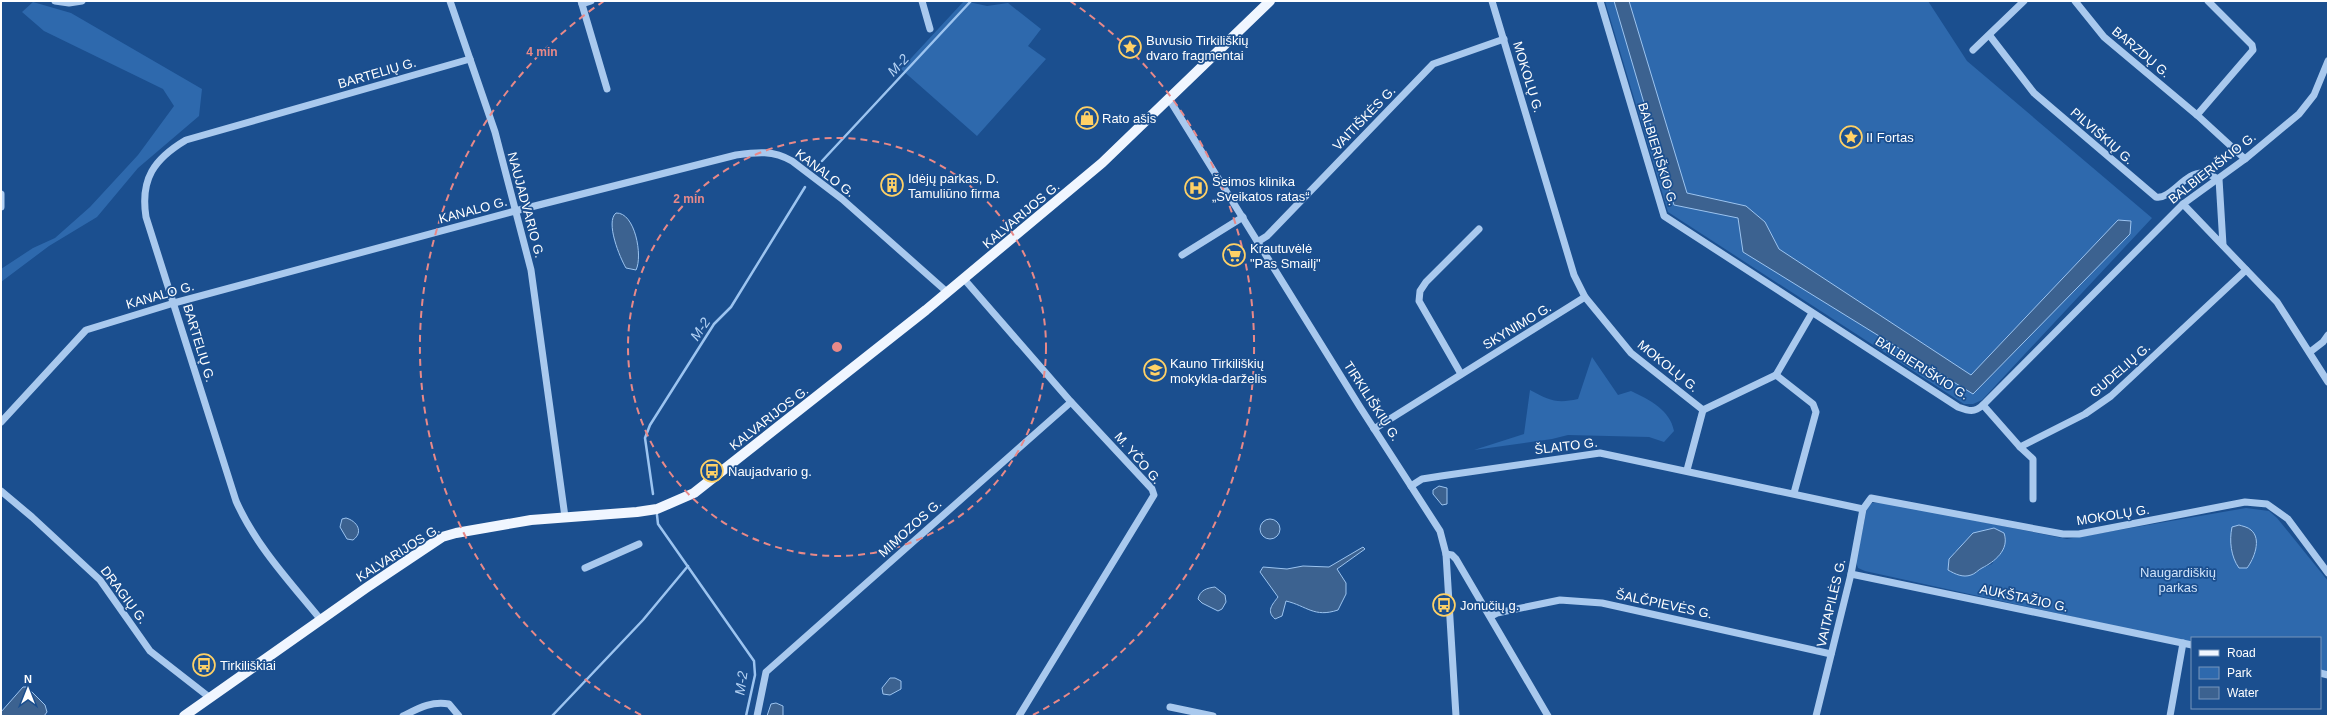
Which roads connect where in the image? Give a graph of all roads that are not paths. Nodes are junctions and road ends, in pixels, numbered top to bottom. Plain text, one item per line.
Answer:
1 (55, 1) edge
2 (82, 1) edge
3 (450, 1) edge
4 (591, 1) edge
5 (922, 1) edge
6 (1270, 1) edge
7 (1492, 1) edge
8 (1600, 1) edge
9 (2024, 1) edge
10 (2075, 1) edge
11 (2208, 1) edge
12 (581, 2) edge
13 (930, 30) dead end
14 (1990, 36) junction
15 (1504, 40) junction
16 (1973, 50) dead end
17 (470, 59) junction
18 (2328, 61) edge
19 (607, 89) dead end
20 (1169, 99) junction
21 (2197, 115) junction
22 (2245, 159) junction
23 (2219, 179) junction
24 (1, 194) edge
25 (2183, 204) junction
26 (1, 207) edge
27 (515, 211) junction
28 (1243, 217) junction
29 (1479, 229) dead end
30 (1259, 241) junction
31 (2223, 245) junction
32 (1182, 255) dead end
33 (2246, 270) junction
34 (964, 280) junction
35 (947, 292) junction
36 (1585, 297) junction
37 (174, 303) junction
38 (1812, 313) junction
39 (2328, 335) edge
40 (2310, 352) junction
41 (1462, 374) junction
42 (1776, 375) junction
43 (2328, 382) edge
44 (1071, 402) junction
45 (1983, 405) junction
46 (1703, 410) junction
47 (1, 422) edge
48 (1374, 429) junction
49 (2020, 447) junction
50 (1687, 470) junction
51 (1412, 486) junction
52 (1, 491) edge
53 (1794, 494) junction
54 (1872, 498) joint
55 (2033, 499) dead end
56 (1863, 509) junction
57 (565, 517) junction
58 (639, 544) dead end
59 (1446, 554) junction
60 (585, 568) dead end
61 (1851, 574) junction
62 (2328, 574) edge
63 (1491, 616) junction
64 (321, 620) junction
65 (2183, 643) junction
66 (2191, 645) edge
67 (1831, 654) junction
68 (210, 697) junction
69 (1170, 707) dead end
70 (186, 715) edge
71 (403, 716) edge
72 (459, 716) edge
73 (757, 716) edge
74 (1019, 716) edge
75 (1213, 716) edge
76 (1456, 716) edge
77 (1548, 716) edge
78 (1816, 716) edge
79 (2170, 716) edge

1 - 2 street
3 - 17 street, NAUJADVARIO G.
4 - 12 street
5 - 13 street
6 - 20 main road, KALVARIJOS G.
7 - 15 street, MOKOLŲ G.
8 - 38 street, BALBIERIŠKIO G.
9 - 14 street
10 - 21 street, BARZDŲ G.
11 - 21 street
12 - 19 street
14 - 16 street
14 - 23 street, PILVIŠKIŲ G.
15 - 30 street, VAITIŠKĖS G.
15 - 36 street, MOKOLŲ G.
17 - 27 street, NAUJADVARIO G.
17 - 37 street, BARTELIŲ G.
18 - 22 street, BALBIERIŠKIO G.
20 - 28 street, TIRKILIŠKIŲ G.
20 - 34 main road, KALVARIJOS G.
21 - 22 street, BARZDŲ G.
22 - 23 street, BALBIERIŠKIO G.
23 - 25 street, BALBIERIŠKIO G.
23 - 31 street
24 - 26 street
25 - 31 street
25 - 45 street, BALBIERIŠKIO G.
27 - 35 street, KANALO G.
27 - 37 street, KANALO G.
27 - 57 street, NAUJADVARIO G.
28 - 30 street, TIRKILIŠKIŲ G.
28 - 32 street
29 - 41 street
30 - 48 street, TIRKILIŠKIŲ G.
31 - 33 street
33 - 40 street
33 - 49 street, GUDELIŲ G.
34 - 35 main road, KALVARIJOS G.
34 - 44 street, M. YČO G.
35 - 57 main road, KALVARIJOS G.
36 - 41 street, SKYNIMO G.
36 - 46 street, MOKOLŲ G.
37 - 47 street, KANALO G.
37 - 64 street, BARTELIŲ G.
38 - 42 street
38 - 45 street, BALBIERIŠKIO G.
39 - 40 street
40 - 43 street
41 - 48 street, SKYNIMO G.
42 - 46 street, MOKOLŲ G.
42 - 53 street
44 - 73 street, MIMOZOS G.
44 - 74 street, M. YČO G.
45 - 49 street
46 - 50 street
48 - 51 street, TIRKILIŠKIŲ G.
49 - 55 street
50 - 51 street, ŠLAITO G.
50 - 53 street, ŠLAITO G.
51 - 59 street, TIRKILIŠKIŲ G.
52 - 68 street, DRAGIŲ G.
53 - 56 street
54 - 56 street, VAITAPILĖS G.
54 - 62 street, MOKOLŲ G.
56 - 61 street, VAITAPILĖS G.
57 - 64 main road, KALVARIJOS G.
58 - 60 street
59 - 63 street
59 - 76 street
61 - 65 street, AUKŠTAŽIO G.
61 - 67 street, VAITAPILĖS G.
63 - 67 street, ŠALČPIEVĖS G.
63 - 77 street
64 - 68 main road, KALVARIJOS G.
65 - 66 street, AUKŠTAŽIO G.
65 - 79 street
67 - 78 street, VAITAPILĖS G.
68 - 70 main road, KALVARIJOS G.
69 - 75 street
71 - 72 street

